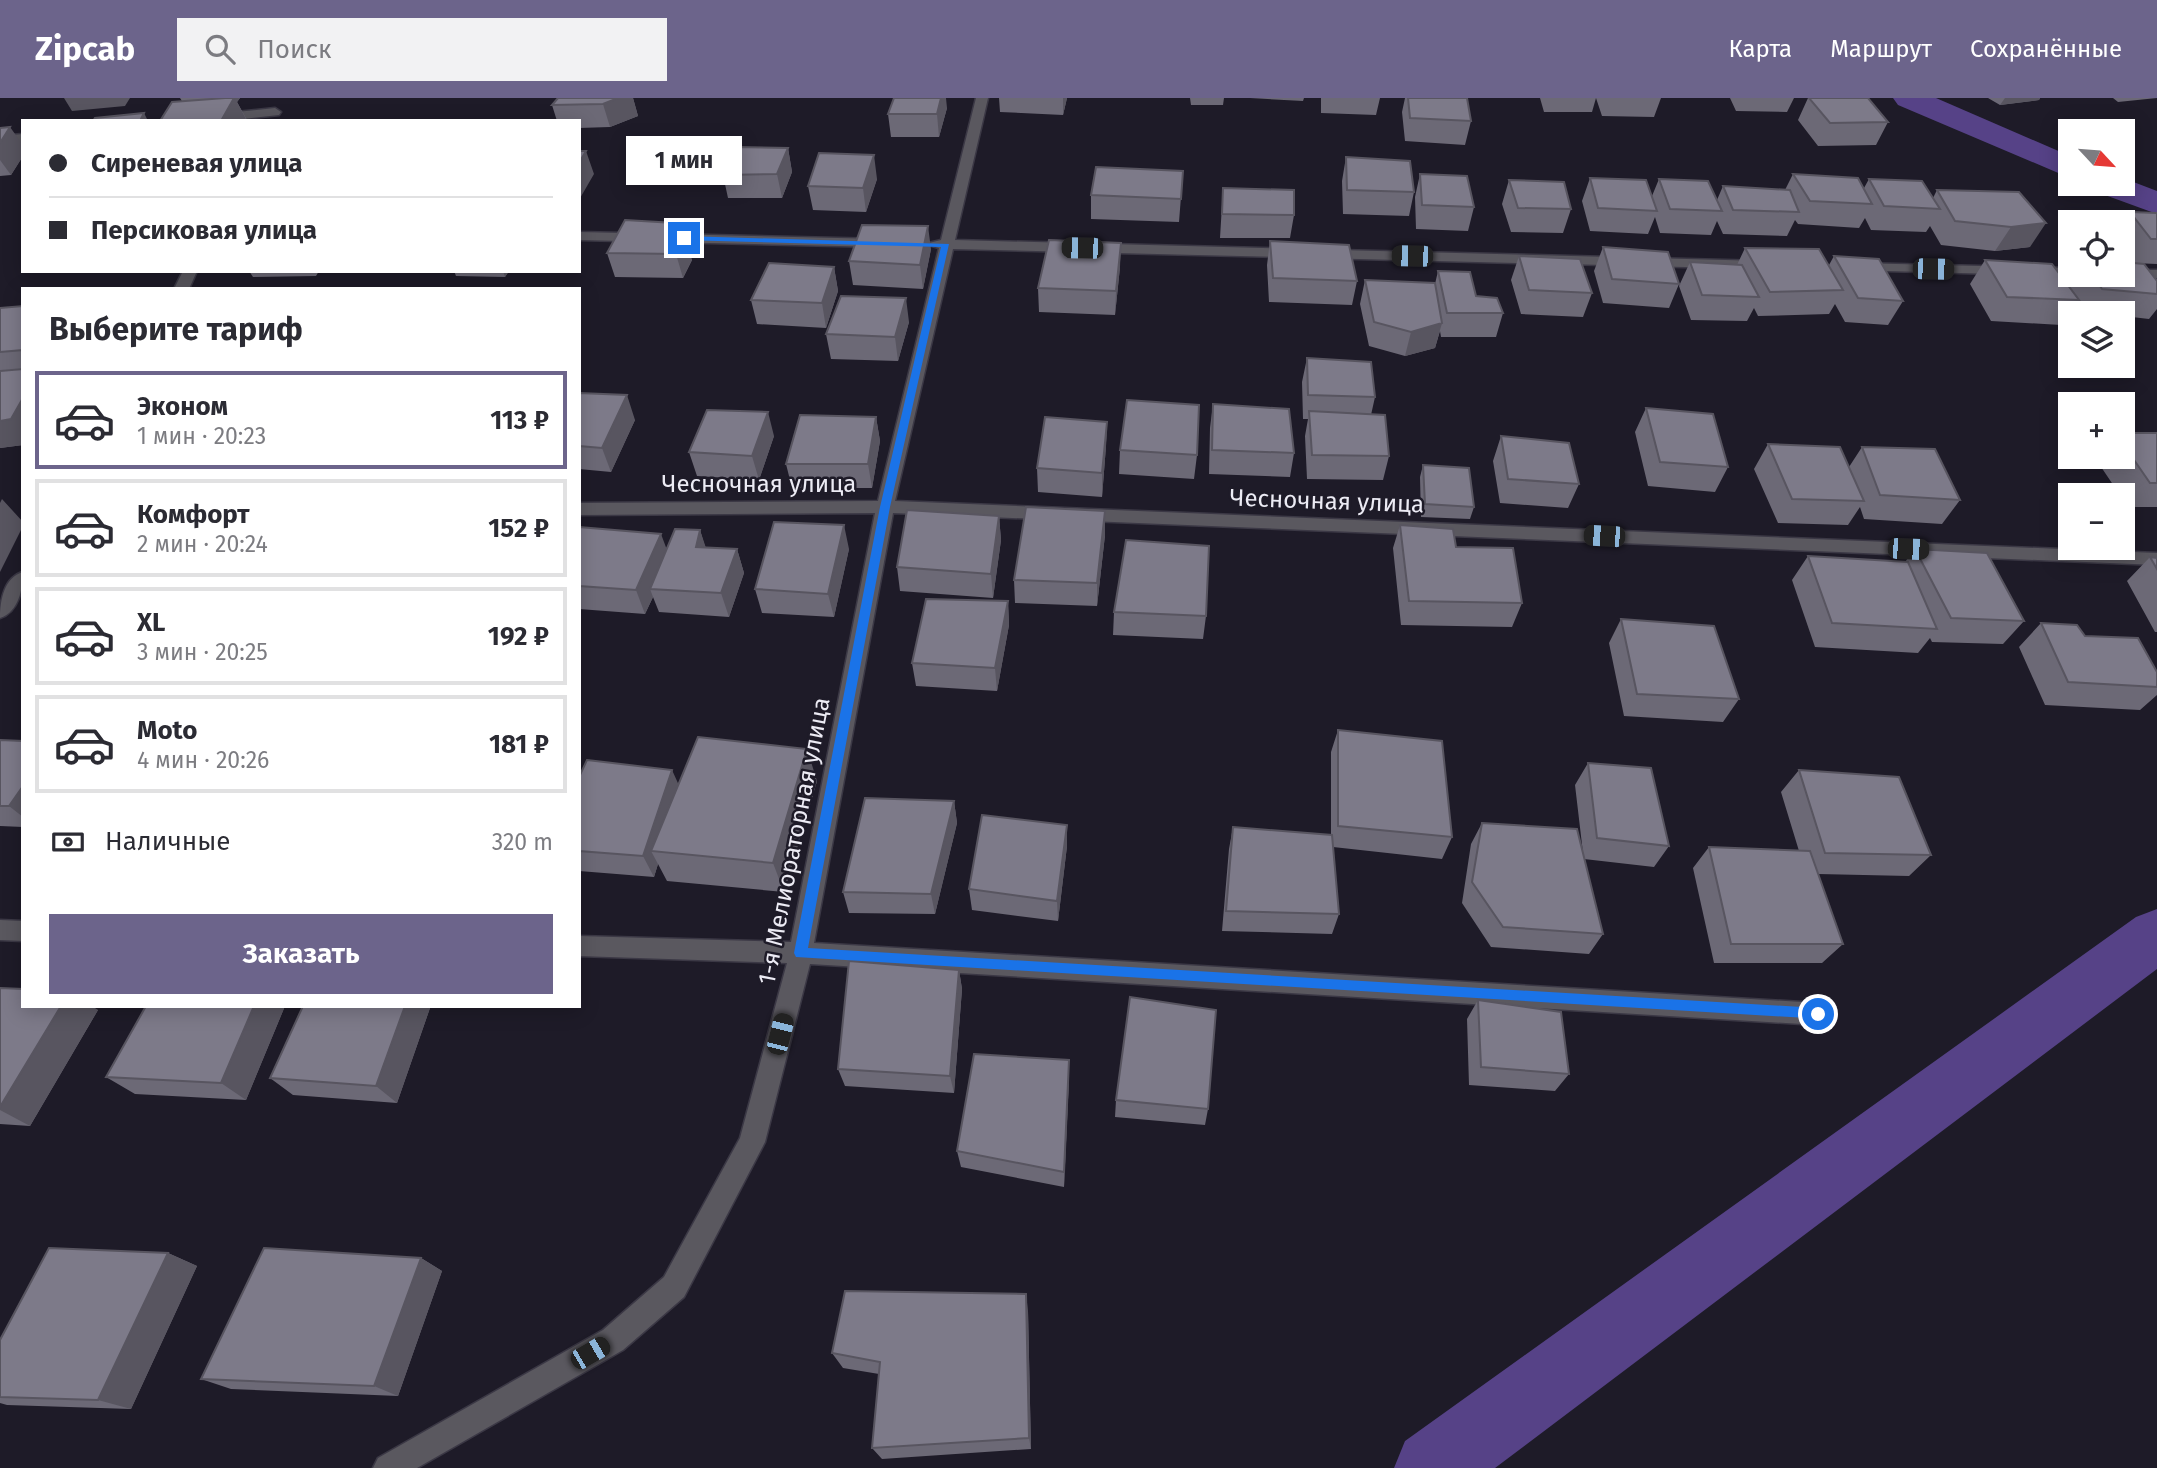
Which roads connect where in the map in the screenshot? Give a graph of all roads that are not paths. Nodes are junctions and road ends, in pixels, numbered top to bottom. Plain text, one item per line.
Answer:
1 (281, 98) edge
2 (982, 98) edge
3 (273, 116) edge
4 (221, 119) edge
5 (21, 138) edge
6 (0, 140) edge
7 (581, 236) edge
8 (891, 243) edge
9 (918, 244) edge
10 (945, 244) junction
11 (1779, 265) edge
12 (1834, 266) edge
13 (2058, 272) edge
14 (2135, 274) edge
15 (2157, 274) edge
16 (21, 319) edge
17 (0, 322) edge
18 (885, 507) junction
19 (581, 509) edge
20 (2157, 559) edge
21 (21, 582) edge
22 (0, 611) edge
23 (0, 930) edge
24 (21, 930) edge
25 (581, 946) edge
26 (801, 953) junction
27 (1818, 1014) dead end
28 (388, 1468) edge

1 - 3 street
2 - 10 street, 1-я Мелиораторная улица
3 - 4 street
5 - 6 street
7 - 8 street
9 - 10 street
10 - 11 street
10 - 18 street, 1-я Мелиораторная улица
12 - 13 street
14 - 15 street
16 - 17 street
18 - 19 street, Чесночная улица
18 - 20 street, Чесночная улица
18 - 26 street, 1-я Мелиораторная улица
21 - 22 street
23 - 24 street
25 - 26 street
26 - 27 street
26 - 28 street, 1-я Мелиораторная улица

